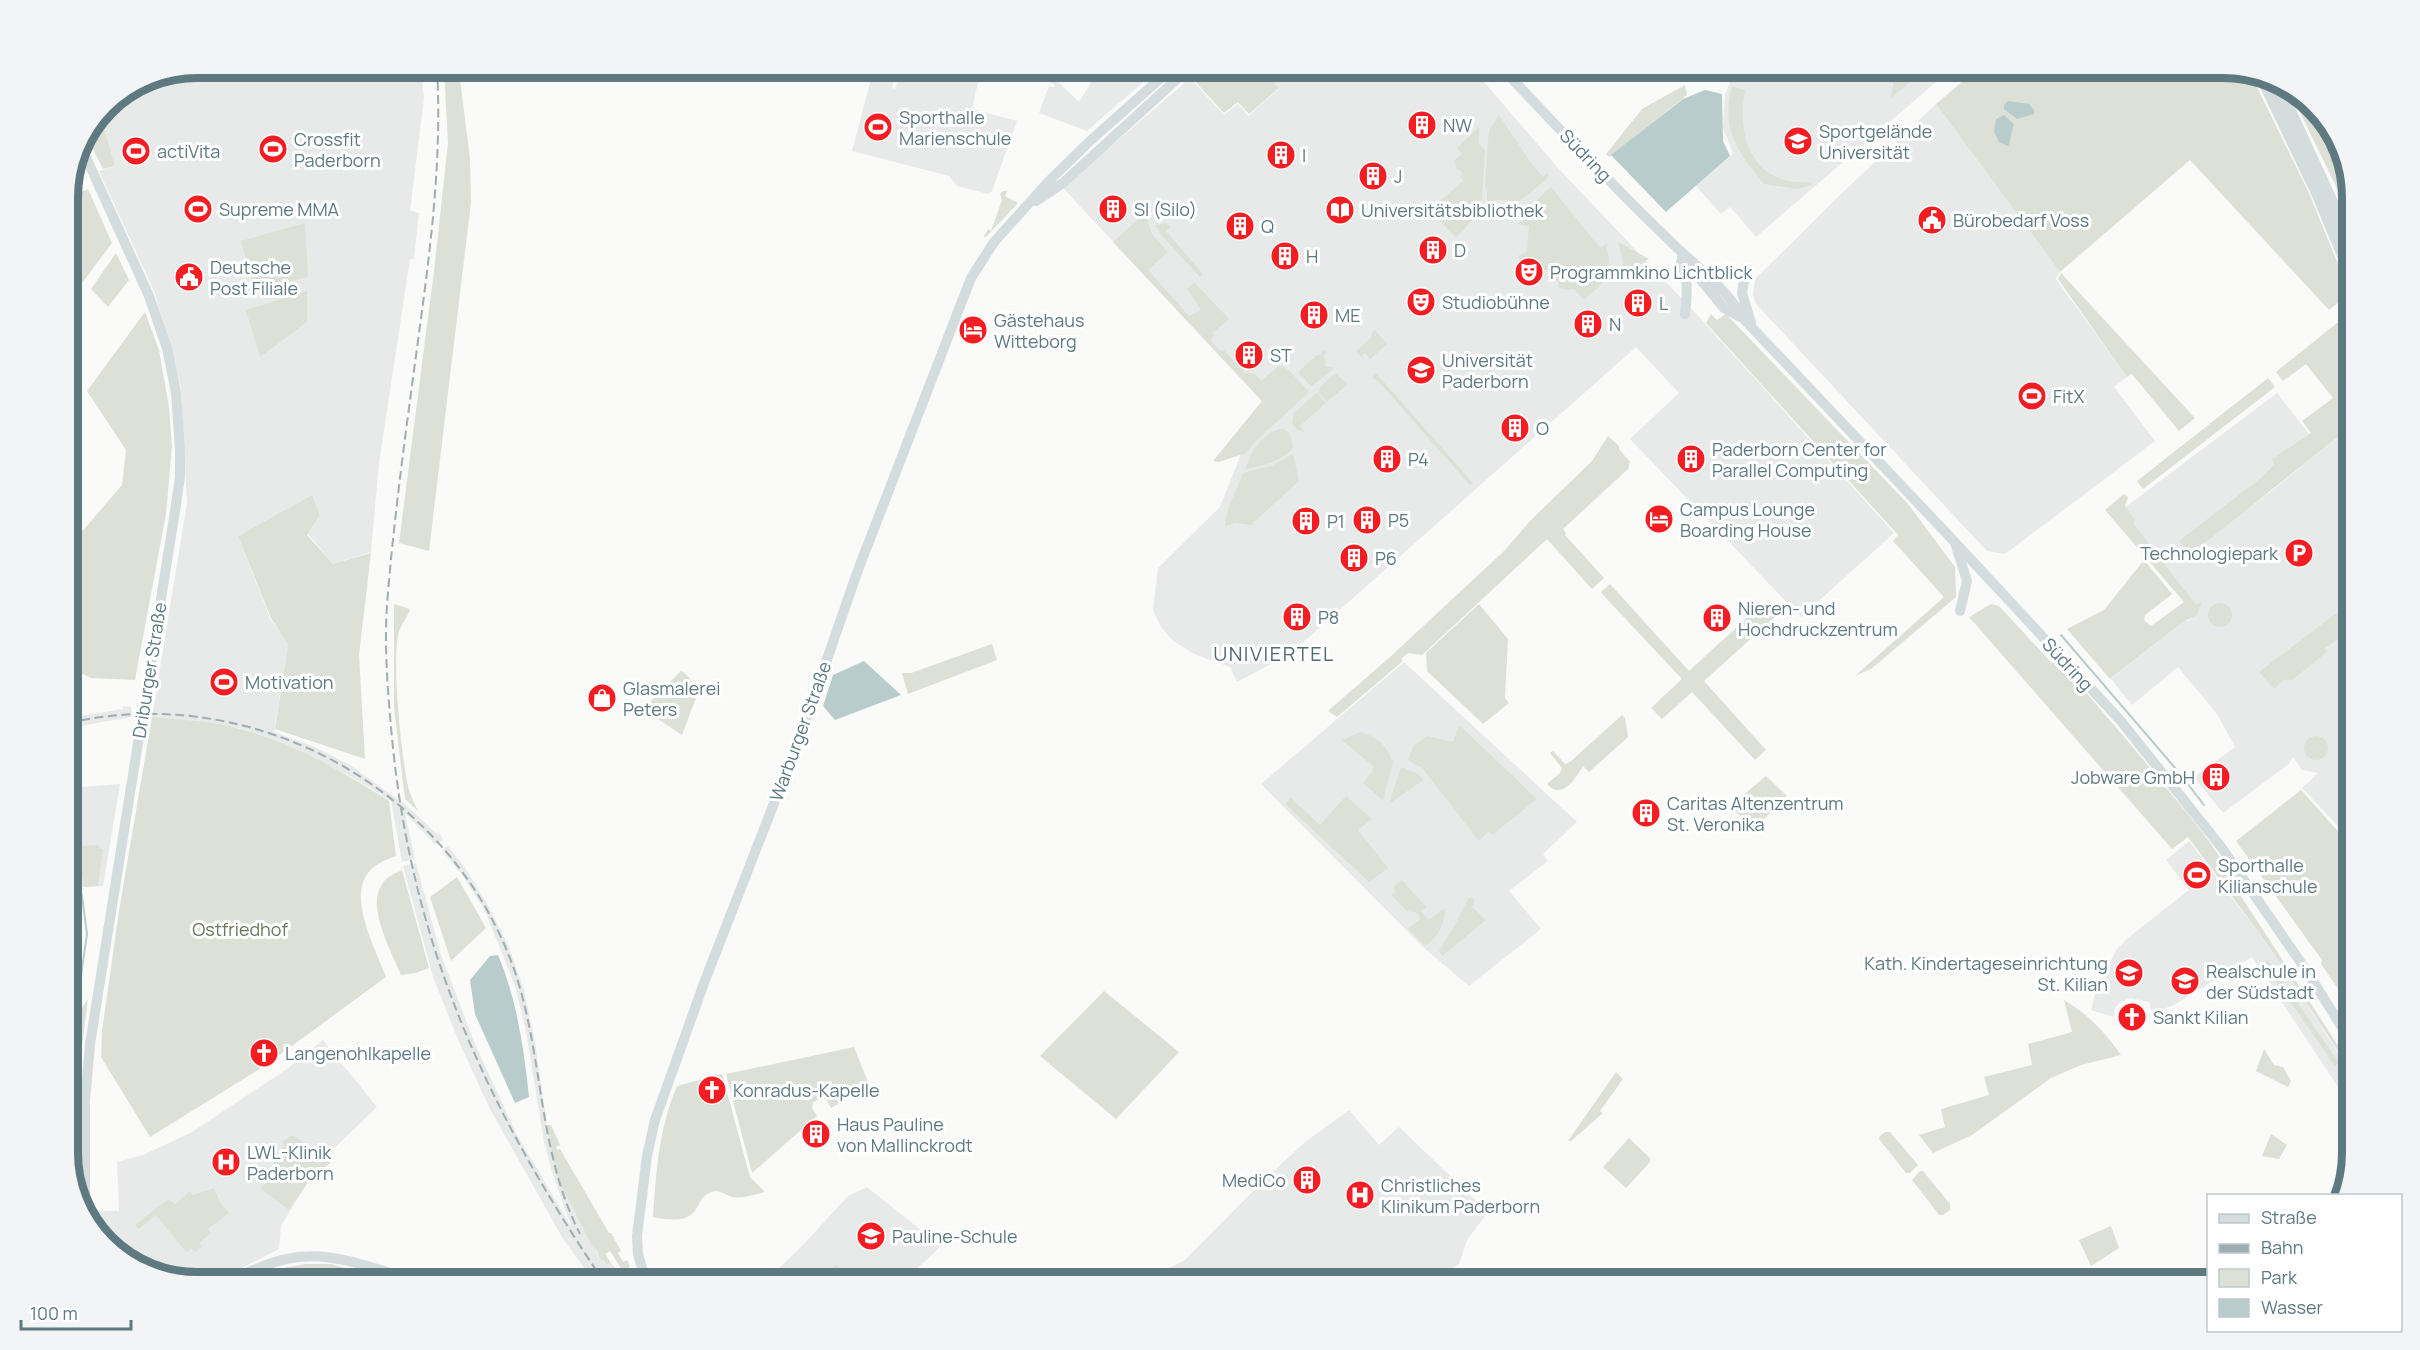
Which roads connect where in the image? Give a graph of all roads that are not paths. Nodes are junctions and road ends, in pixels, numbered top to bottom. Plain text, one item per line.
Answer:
1 (1161, 78) edge
2 (1178, 78) edge
3 (1512, 78) edge
4 (2266, 86) edge
5 (2283, 94) edge
6 (85, 156) edge
7 (1030, 204) junction
8 (2342, 224) edge
9 (1671, 243) junction
10 (2342, 253) edge
11 (1745, 274) dead end
12 (1685, 314) dead end
13 (1753, 329) junction
14 (1956, 543) junction
15 (1960, 611) dead end
16 (2342, 1027) edge
17 (84, 1156) junction
18 (78, 1158) edge
19 (85, 1192) edge
20 (250, 1272) edge
21 (384, 1272) edge
22 (644, 1272) edge

1 - 7 main road, Warburger Straße
2 - 7 main road, Warburger Straße
3 - 9 main road, Südring
4 - 10 highway
5 - 8 highway
6 - 17 main road, Driburger Straße
7 - 22 main road, Warburger Straße
9 - 12 main road
9 - 13 main road, Südring
11 - 13 main road
13 - 14 main road, Südring
14 - 15 main road
14 - 16 main road, Südring
17 - 18 main road
17 - 19 main road, Driburger Straße
20 - 21 main road

